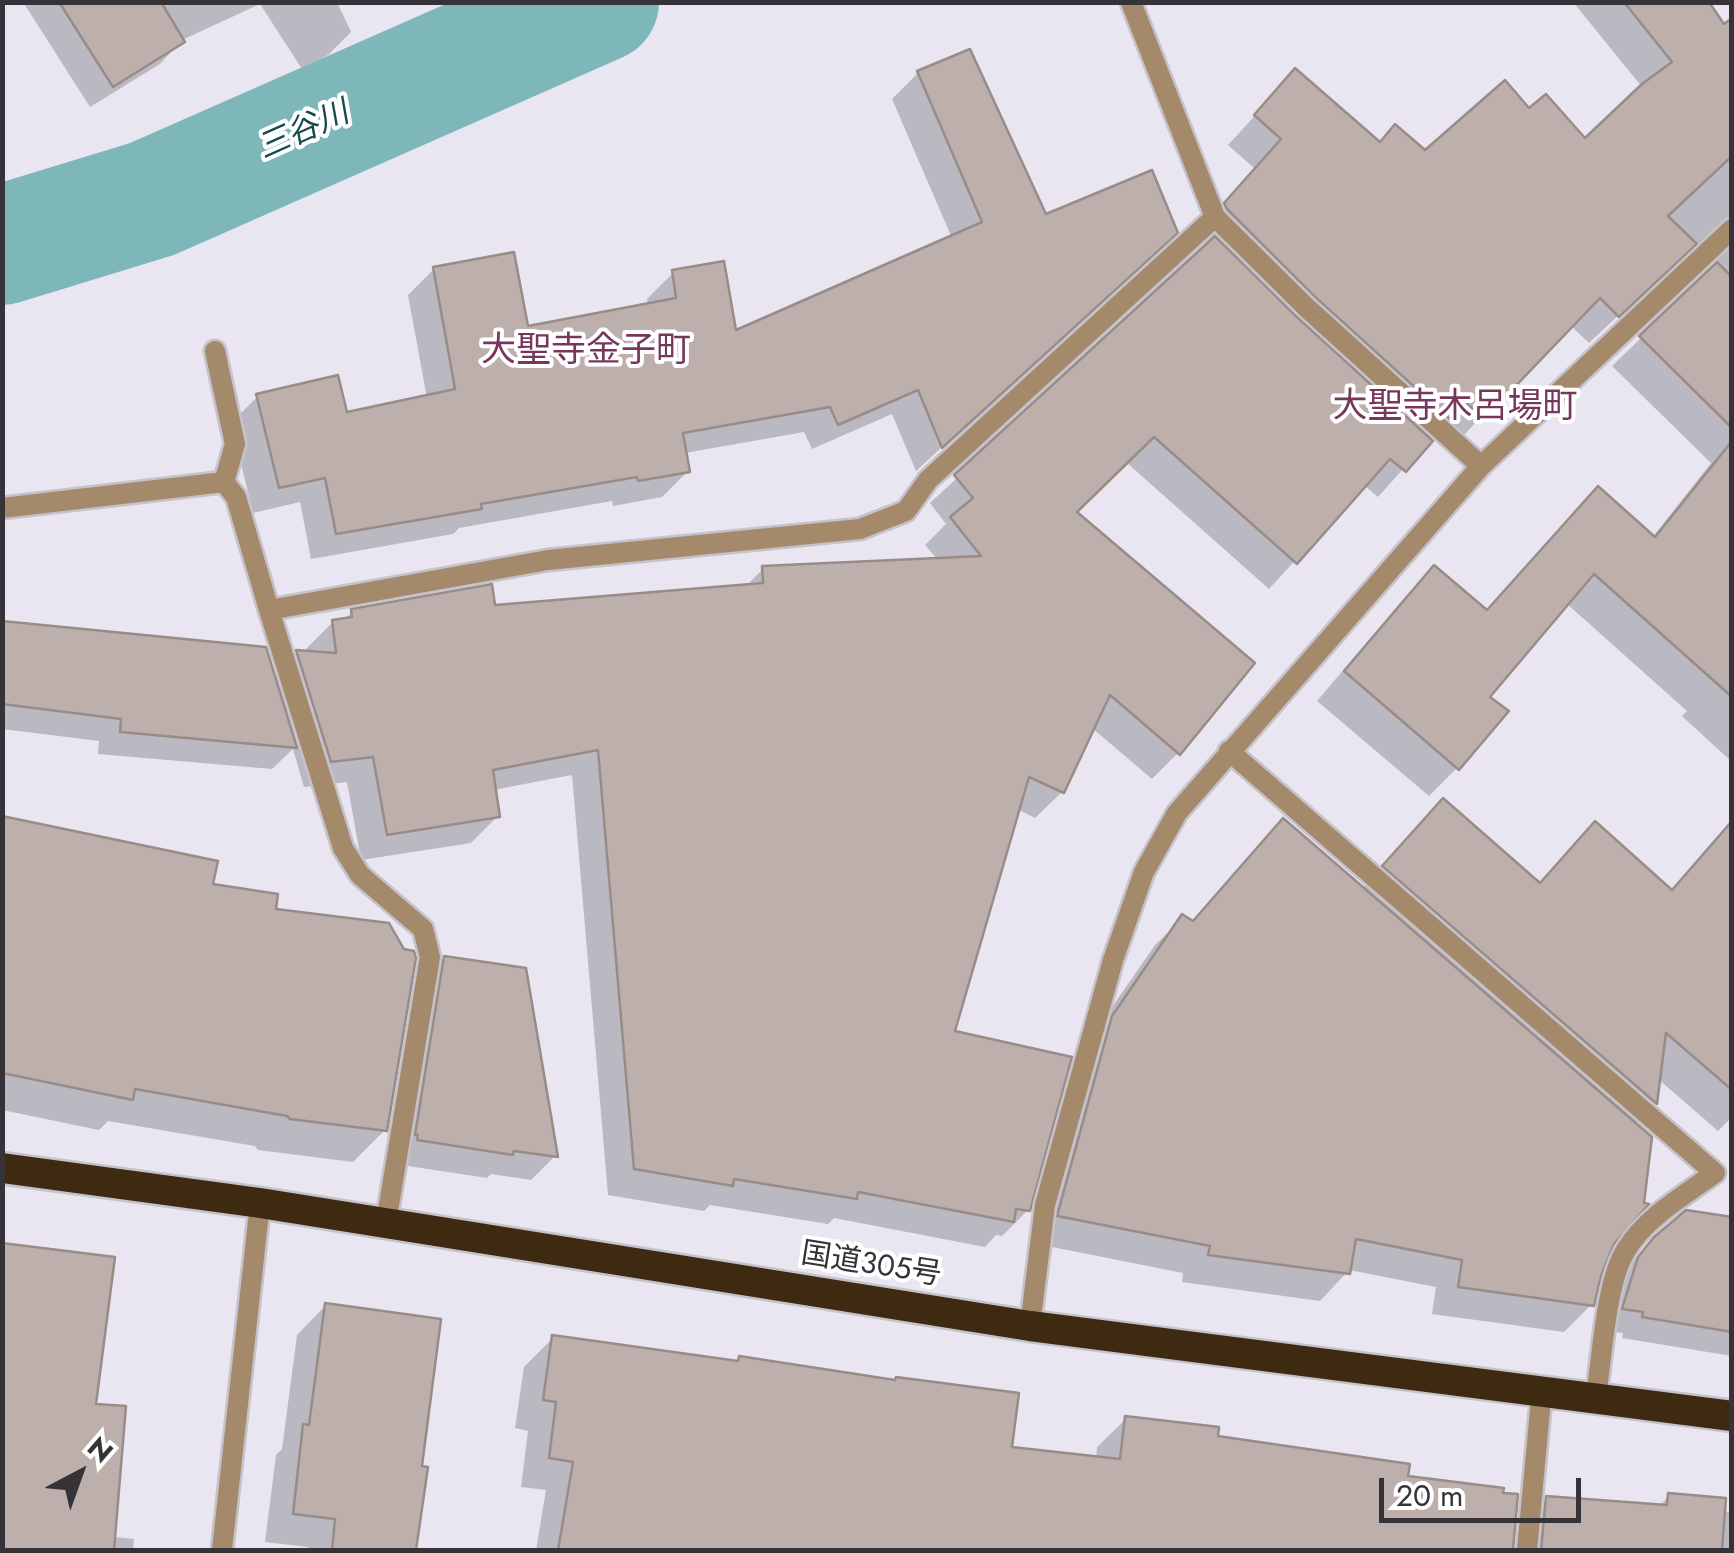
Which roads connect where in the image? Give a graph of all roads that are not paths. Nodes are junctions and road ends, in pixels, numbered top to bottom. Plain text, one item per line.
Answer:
1 (1131, 2) edge
2 (1215, 217) junction
3 (1732, 229) edge
4 (215, 351) dead end
5 (1481, 466) junction
6 (224, 482) junction
7 (2, 508) edge
8 (269, 610) junction
9 (1229, 750) junction
10 (2, 1168) edge
11 (1723, 1169) edge
12 (260, 1203) junction
13 (386, 1223) junction
14 (1030, 1326) junction
15 (1542, 1390) junction
16 (1596, 1396) junction
17 (1732, 1416) edge
18 (222, 1550) edge
19 (1528, 1550) edge

1 - 2 street
2 - 5 street
2 - 8 street
3 - 5 street
4 - 6 street
5 - 9 street
6 - 7 street
6 - 8 street
8 - 13 street
9 - 11 street
9 - 14 street
10 - 12 highway, 国道305号
11 - 16 street
12 - 13 highway, 国道305号
12 - 18 street
13 - 14 highway, 国道305号
14 - 15 highway, 国道305号
15 - 16 highway, 国道305号
15 - 19 street
16 - 17 highway, 国道305号

